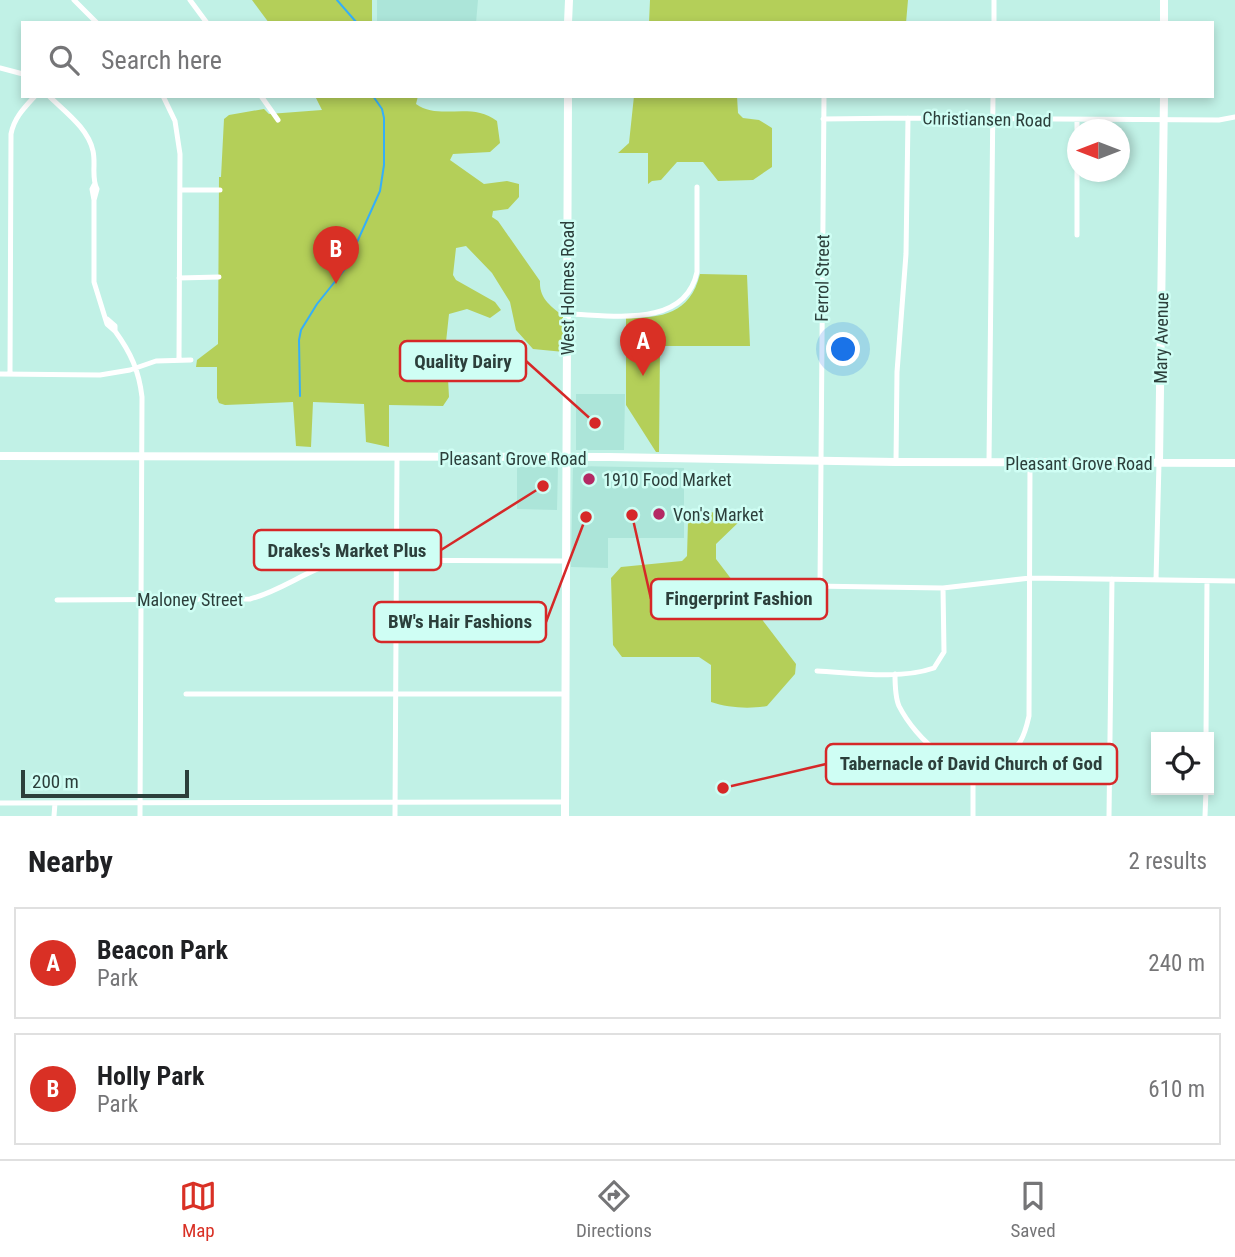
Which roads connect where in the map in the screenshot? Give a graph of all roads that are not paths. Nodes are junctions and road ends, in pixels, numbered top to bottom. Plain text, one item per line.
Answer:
1 (74, 0) edge
2 (190, 0) edge
3 (569, 0) edge
4 (994, 0) edge
5 (1164, 0) edge
6 (95, 21) edge
7 (206, 21) edge
8 (568, 21) edge
9 (994, 21) edge
10 (1164, 21) edge
11 (0, 68) edge
12 (21, 73) edge
13 (33, 98) edge
14 (51, 98) edge
15 (164, 98) edge
16 (262, 98) edge
17 (568, 98) edge
18 (824, 98) edge
19 (993, 98) edge
20 (1164, 98) edge
21 (1235, 117) edge
22 (908, 118) junction
23 (823, 119) junction
24 (993, 119) junction
25 (278, 120) dead end
26 (1067, 120) edge
27 (1130, 120) edge
28 (1164, 120) junction
29 (1077, 182) edge
30 (697, 187) dead end
31 (180, 190) junction
32 (220, 190) dead end
33 (1077, 235) dead end
34 (219, 277) dead end
35 (179, 278) junction
36 (567, 314) junction
37 (179, 360) junction
38 (191, 360) dead end
39 (137, 367) junction
40 (0, 374) edge
41 (10, 374) junction
42 (0, 456) edge
43 (141, 457) junction
44 (566, 457) junction
45 (397, 458) junction
46 (820, 460) junction
47 (896, 462) junction
48 (989, 462) junction
49 (1030, 463) junction
50 (1159, 463) junction
51 (1235, 463) edge
52 (396, 560) junction
53 (566, 561) junction
54 (1030, 578) junction
55 (1112, 579) junction
56 (1156, 580) junction
57 (1207, 581) junction
58 (1235, 581) edge
59 (742, 585) dead end
60 (820, 585) junction
61 (943, 588) junction
62 (141, 599) junction
63 (57, 600) dead end
64 (817, 671) dead end
65 (895, 674) junction
66 (186, 694) dead end
67 (395, 694) junction
68 (565, 694) junction
69 (1206, 732) edge
70 (973, 761) junction
71 (1206, 795) edge
72 (565, 802) junction
73 (0, 803) edge
74 (55, 803) junction
75 (140, 803) junction
76 (395, 803) junction
77 (54, 816) edge
78 (140, 816) edge
79 (395, 816) edge
80 (565, 816) edge
81 (972, 816) edge
82 (1109, 816) edge
83 (1205, 816) edge

1 - 6 street
2 - 7 street
3 - 8 street
4 - 9 street
5 - 10 street
11 - 12 street
13 - 41 street
14 - 39 street
15 - 31 street
16 - 25 street
17 - 36 street, West Holmes Road
18 - 23 street, Ferrol Street
19 - 24 street
20 - 28 street, Mary Avenue
21 - 28 street, Christiansen Road
22 - 23 street, Christiansen Road
22 - 24 street, Christiansen Road
22 - 47 street
23 - 46 street, Ferrol Street
24 - 26 street, Christiansen Road
24 - 48 street
27 - 28 street, Christiansen Road
28 - 50 street, Mary Avenue
29 - 33 street
30 - 36 street
31 - 32 street
31 - 35 street
34 - 35 street
35 - 37 street
36 - 44 street, West Holmes Road
37 - 38 street
37 - 39 street
39 - 41 street
39 - 43 street
40 - 41 street
42 - 43 street, Pleasant Grove Road
43 - 45 street, Pleasant Grove Road
43 - 62 street
44 - 45 street, Pleasant Grove Road
44 - 46 street, Pleasant Grove Road
44 - 53 street, West Holmes Road
45 - 52 street
46 - 47 street, Pleasant Grove Road
46 - 60 street, Ferrol Street
47 - 48 street, Pleasant Grove Road
48 - 49 street, Pleasant Grove Road
49 - 50 street, Pleasant Grove Road
49 - 54 street
50 - 51 street, Pleasant Grove Road
50 - 56 street, Mary Avenue
52 - 53 street, Maloney Street
52 - 62 street, Maloney Street
52 - 67 street
53 - 68 street, West Holmes Road
54 - 55 street
54 - 61 street
54 - 70 street
55 - 56 street
55 - 82 street
56 - 57 street
57 - 58 street
57 - 69 street
59 - 60 street
60 - 61 street
61 - 65 street
62 - 63 street, Maloney Street
62 - 75 street
64 - 65 street
65 - 70 street
66 - 67 street
67 - 68 street
67 - 76 street
68 - 72 street, West Holmes Road
70 - 81 street
71 - 83 street
72 - 76 street
72 - 80 street, West Holmes Road
73 - 74 street
74 - 75 street
74 - 77 street
75 - 76 street
75 - 78 street
76 - 79 street

